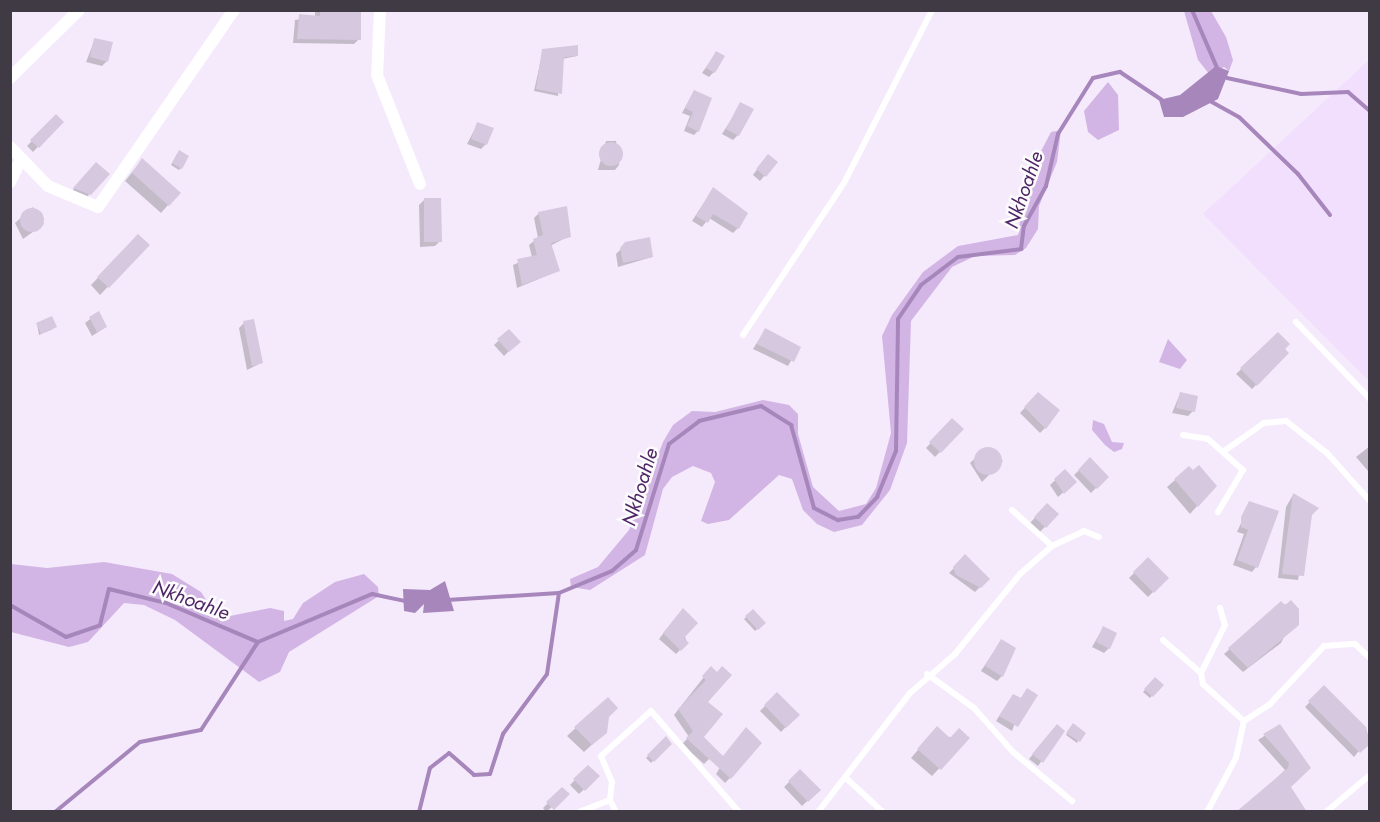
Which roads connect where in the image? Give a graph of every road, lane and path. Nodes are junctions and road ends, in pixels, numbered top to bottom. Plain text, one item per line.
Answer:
1 (79, 10) edge
2 (234, 10) edge
3 (380, 10) edge
4 (932, 10) edge
5 (10, 78) edge
6 (10, 147) edge
7 (21, 159) junction
8 (10, 182) edge
9 (420, 184) dead end
10 (1296, 322) dead end
11 (744, 335) dead end
12 (1370, 399) edge
13 (1184, 435) dead end
14 (1224, 451) junction
15 (1370, 501) edge
16 (1012, 510) dead end
17 (1218, 512) dead end
18 (1099, 537) dead end
19 (1052, 546) junction
20 (1220, 608) dead end
21 (1163, 640) dead end
22 (1370, 658) edge
23 (1201, 673) junction
24 (927, 674) junction
25 (1244, 721) junction
26 (1370, 775) edge
27 (846, 778) junction
28 (610, 800) junction
29 (1072, 801) dead end
30 (579, 812) edge
31 (616, 812) edge
32 (738, 812) edge
33 (818, 812) edge
34 (883, 812) edge
35 (1207, 812) edge
36 (1326, 812) edge

1 - 5 street
2 - 7 street
3 - 9 street
4 - 11 lane
6 - 7 street
7 - 8 street
10 - 12 lane
13 - 14 lane
14 - 15 lane
14 - 17 lane
16 - 19 lane
18 - 19 lane
19 - 24 lane
20 - 23 lane
21 - 23 lane
22 - 25 lane
23 - 25 lane
24 - 27 lane
24 - 29 lane
25 - 35 lane
26 - 36 lane
27 - 33 lane
27 - 34 lane
28 - 30 lane
28 - 31 lane
28 - 32 lane

